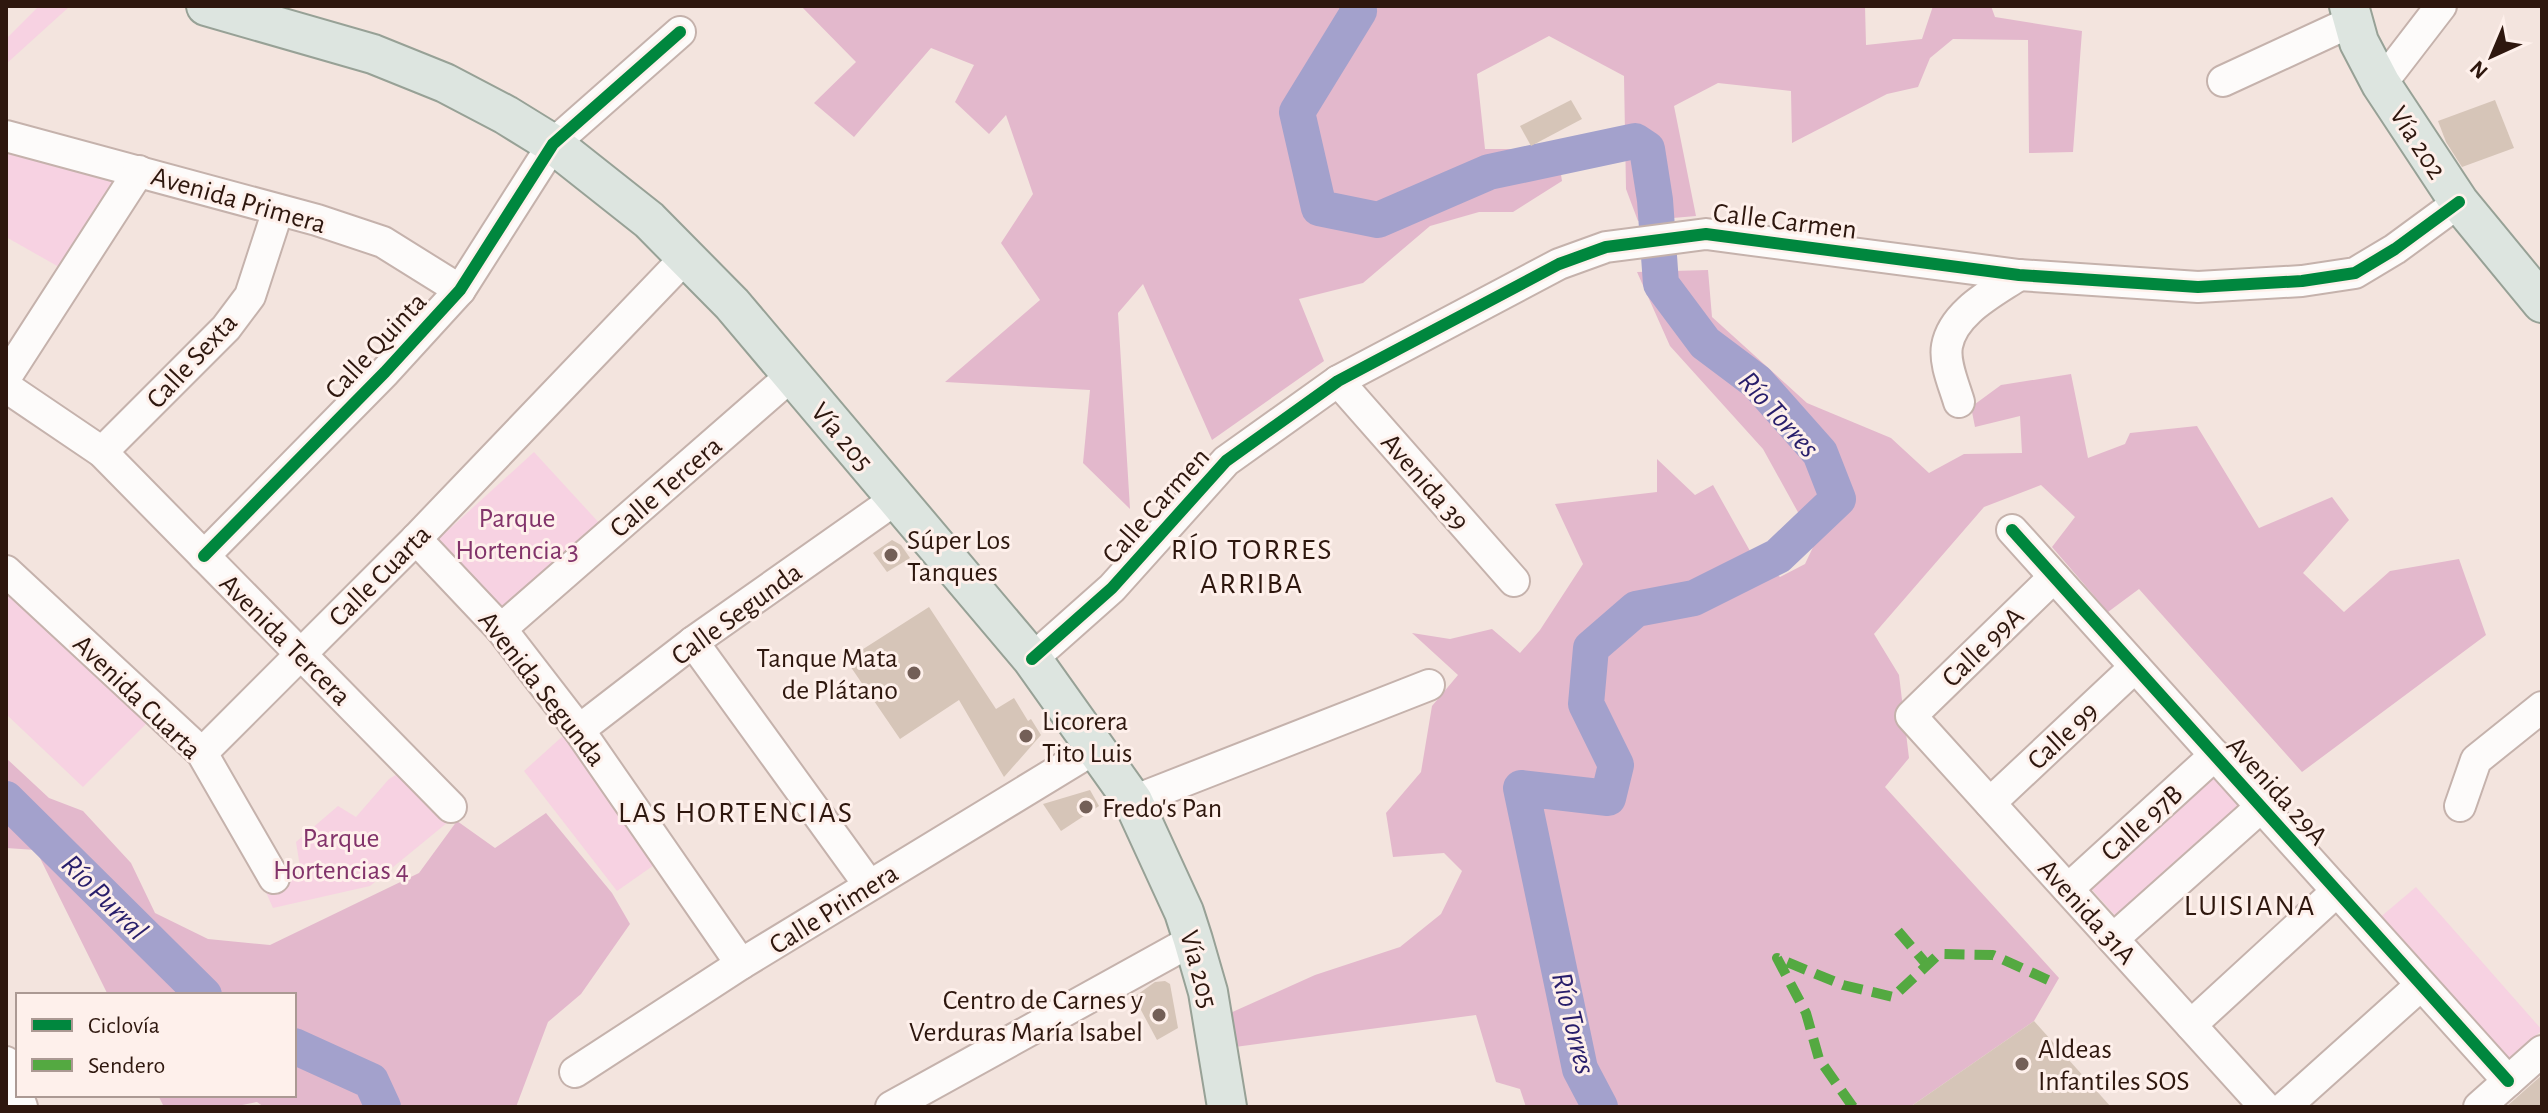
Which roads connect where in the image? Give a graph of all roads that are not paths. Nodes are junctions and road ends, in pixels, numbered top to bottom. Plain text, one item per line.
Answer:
1 (206, 6) edge
2 (2441, 6) edge
3 (2351, 13) edge
4 (680, 32) dead end
5 (2223, 81) dead end
6 (2381, 84) junction
7 (6, 136) edge
8 (553, 144) junction
9 (139, 171) junction
10 (2459, 202) junction
11 (278, 210) junction
12 (687, 256) junction
13 (2019, 275) junction
14 (460, 290) junction
15 (2542, 303) edge
16 (792, 375) junction
17 (6, 377) edge
18 (1338, 381) junction
19 (6, 387) edge
20 (1959, 402) dead end
21 (102, 452) junction
22 (896, 499) junction
23 (2012, 530) dead end
24 (416, 539) junction
25 (204, 556) junction
26 (6, 571) edge
27 (2054, 577) junction
28 (1514, 581) dead end
29 (501, 629) junction
30 (693, 642) junction
31 (301, 653) junction
32 (1032, 659) junction
33 (2135, 667) junction
34 (1429, 685) dead end
35 (2542, 707) edge
36 (1911, 716) joint
37 (579, 730) junction
38 (1094, 749) junction
39 (202, 753) junction
40 (2215, 755) junction
41 (1133, 801) junction
42 (1990, 803) junction
43 (2460, 806) dead end
44 (451, 807) dead end
45 (2261, 807) junction
46 (274, 878) dead end
47 (869, 885) junction
48 (2068, 889) junction
49 (2337, 891) junction
50 (2113, 939) junction
51 (1193, 940) junction
52 (741, 964) junction
53 (2421, 985) junction
54 (2191, 1025) junction
55 (2542, 1051) edge
56 (6, 1062) edge
57 (575, 1072) dead end
58 (2508, 1081) junction
59 (16, 1092) edge
60 (6, 1095) edge
61 (21, 1107) edge
62 (891, 1107) edge
63 (1227, 1107) edge
64 (2265, 1107) edge
65 (2285, 1107) edge
66 (2479, 1107) edge

1 - 8 main road, Vía 205
2 - 6 street
3 - 5 street
3 - 6 main road, Vía 202
4 - 8 street, Calle Quinta
6 - 10 main road, Vía 202
7 - 9 street, Avenida Primera
8 - 12 main road, Vía 205
8 - 14 street, Calle Quinta
9 - 11 street, Avenida Primera
9 - 17 street
10 - 13 street, Calle Carmen
10 - 15 main road, Vía 202
11 - 14 street, Avenida Primera
11 - 21 street, Calle Sexta
12 - 16 main road, Vía 205
12 - 24 street, Calle Cuarta
13 - 18 street, Calle Carmen
13 - 20 street
14 - 25 street, Calle Quinta
16 - 22 main road, Vía 205
16 - 29 street, Calle Tercera
18 - 28 street, Avenida 39
18 - 32 street, Calle Carmen
19 - 21 street, Avenida Tercera
21 - 25 street, Avenida Tercera
22 - 30 street, Calle Segunda
22 - 32 main road, Vía 205
23 - 27 street, Avenida 29A
24 - 29 street, Avenida Segunda
24 - 31 street, Calle Cuarta
25 - 31 street, Avenida Tercera
26 - 39 street, Avenida Cuarta
27 - 33 street, Avenida 29A
27 - 36 street, Calle 99A
29 - 37 street, Avenida Segunda
30 - 37 street, Calle Segunda
30 - 47 street
31 - 39 street, Calle Cuarta
31 - 44 street, Avenida Tercera
32 - 38 main road, Vía 205
33 - 40 street, Avenida 29A
33 - 42 street, Calle 99
34 - 41 street
35 - 43 street
36 - 42 street, Avenida 31A
37 - 52 street, Avenida Segunda
38 - 41 main road, Vía 205
38 - 47 street, Calle Primera
39 - 46 street, Avenida Cuarta
40 - 45 street, Avenida 29A
40 - 48 street, Calle 97B
41 - 51 main road, Vía 205
42 - 48 street, Avenida 31A
45 - 49 street, Avenida 29A
45 - 50 street
47 - 52 street, Calle Primera
48 - 50 street, Avenida 31A
49 - 53 street, Avenida 29A
49 - 54 street
50 - 54 street, Avenida 31A
51 - 62 street
51 - 63 main road, Vía 205
52 - 57 street, Calle Primera
53 - 58 street, Avenida 29A
53 - 65 street
54 - 64 street, Avenida 31A
55 - 58 street
56 - 59 street
58 - 66 street
60 - 61 street

